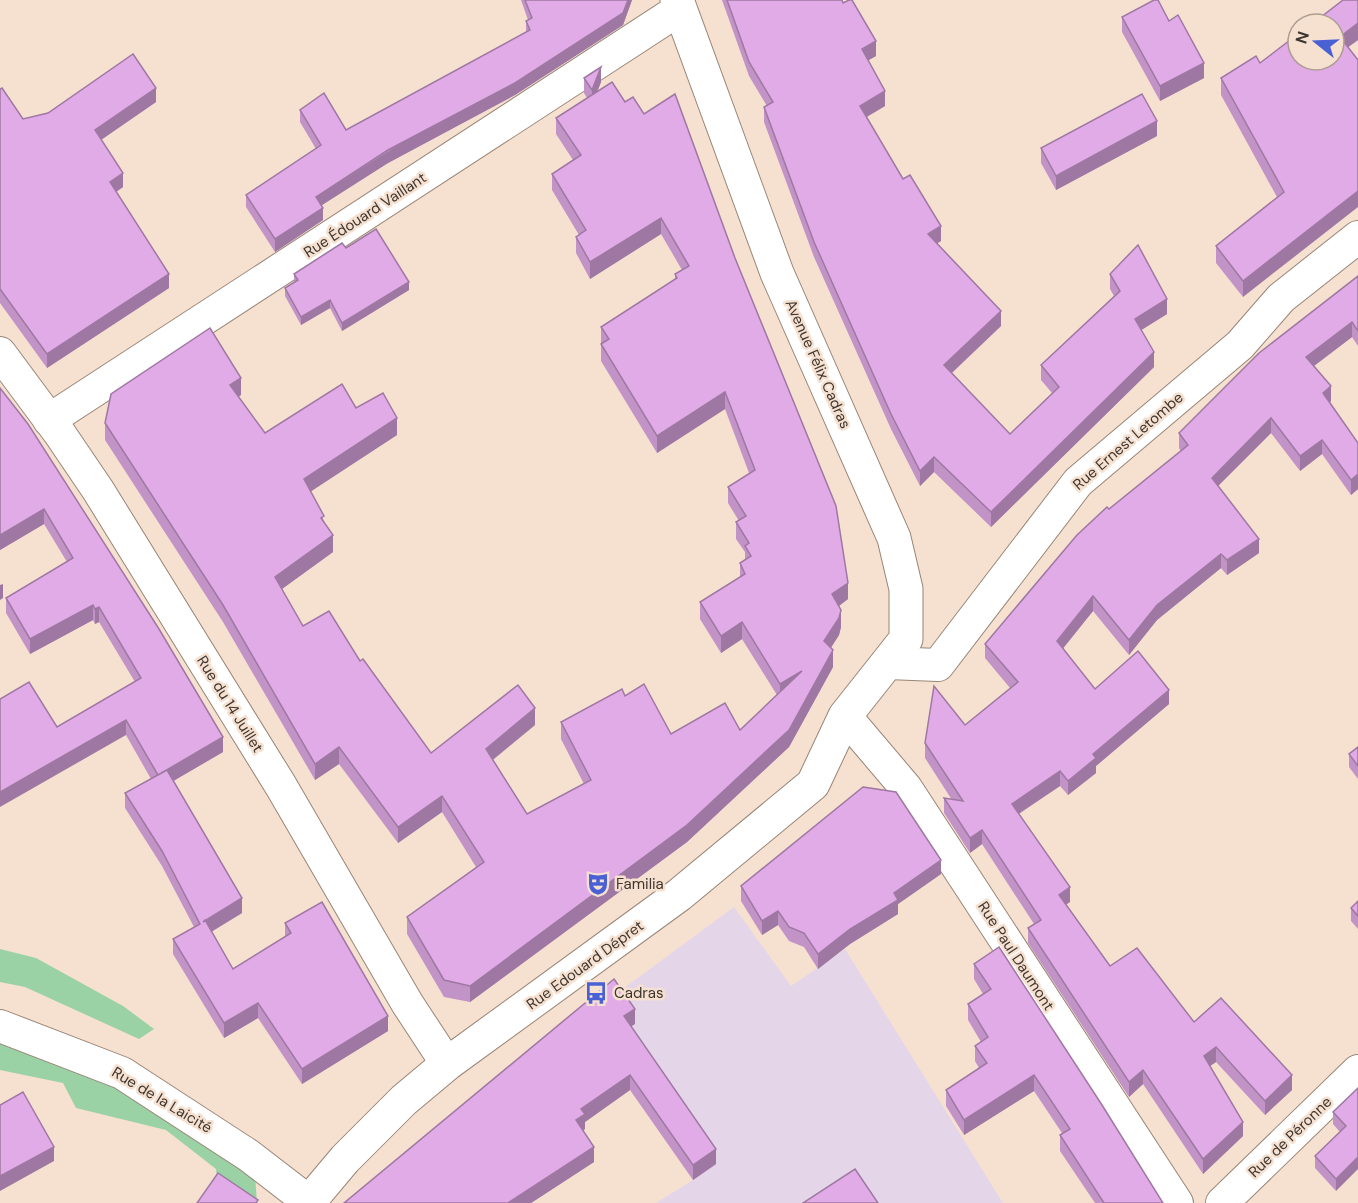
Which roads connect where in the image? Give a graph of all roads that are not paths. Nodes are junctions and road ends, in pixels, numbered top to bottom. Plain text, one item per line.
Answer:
1 (679, 5) edge
2 (1358, 237) edge
3 (0, 353) edge
4 (50, 420) junction
5 (888, 663) junction
6 (845, 716) junction
7 (0, 1026) edge
8 (447, 1064) junction
9 (1358, 1071) edge
10 (309, 1202) edge
11 (1177, 1203) edge
12 (1222, 1203) edge

1 - 4 street, Rue Édouard Vaillant
1 - 5 street, Avenue Félix Cadras
2 - 5 street, Rue Ernest Letombe
3 - 4 street, Rue du 14 Juillet
4 - 8 street, Rue du 14 Juillet
5 - 6 street, Avenue Félix Cadras
6 - 8 street, Rue Edouard Dépret
6 - 11 street, Rue Paul Daumont
7 - 10 street, Rue de la Laicité
8 - 10 street, Rue Edouard Dépret
9 - 12 street, Rue de Péronne

